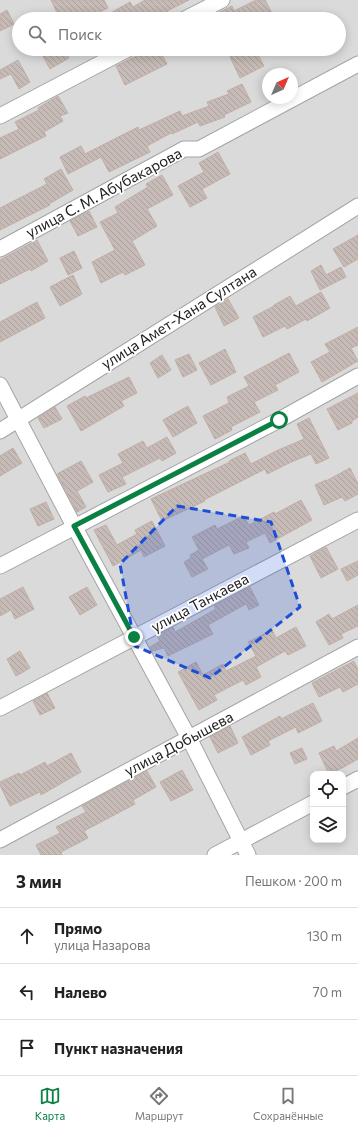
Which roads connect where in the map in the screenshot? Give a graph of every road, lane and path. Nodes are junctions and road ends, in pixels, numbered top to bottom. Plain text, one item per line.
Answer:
1 (222, 0) edge
2 (199, 12) edge
3 (115, 56) edge
4 (358, 64) edge
5 (0, 116) edge
6 (358, 206) edge
7 (0, 249) edge
8 (358, 376) edge
9 (0, 385) edge
10 (19, 419) junction
11 (0, 431) edge
12 (358, 520) edge
13 (74, 526) junction
14 (0, 566) edge
15 (134, 637) junction
16 (358, 648) edge
17 (0, 708) edge
18 (189, 738) junction
19 (358, 779) edge
20 (346, 785) edge
21 (310, 805) edge
22 (0, 840) edge
23 (241, 841) junction
24 (215, 855) edge
25 (248, 855) edge

1 - 2 street
3 - 5 street
4 - 7 street, улица С. М. Абубакарова
6 - 10 street, улица Амет-Хана Султана
8 - 13 street
9 - 10 street
10 - 11 street, улица Амет-Хана Султана
10 - 13 street
12 - 15 street, улица Танкаева
13 - 14 street
13 - 15 street
15 - 17 street, улица Танкаева
15 - 18 street
16 - 18 street, улица Добышева
18 - 22 street, улица Добышева
18 - 23 street
19 - 20 street
21 - 23 street
23 - 24 street
23 - 25 street

